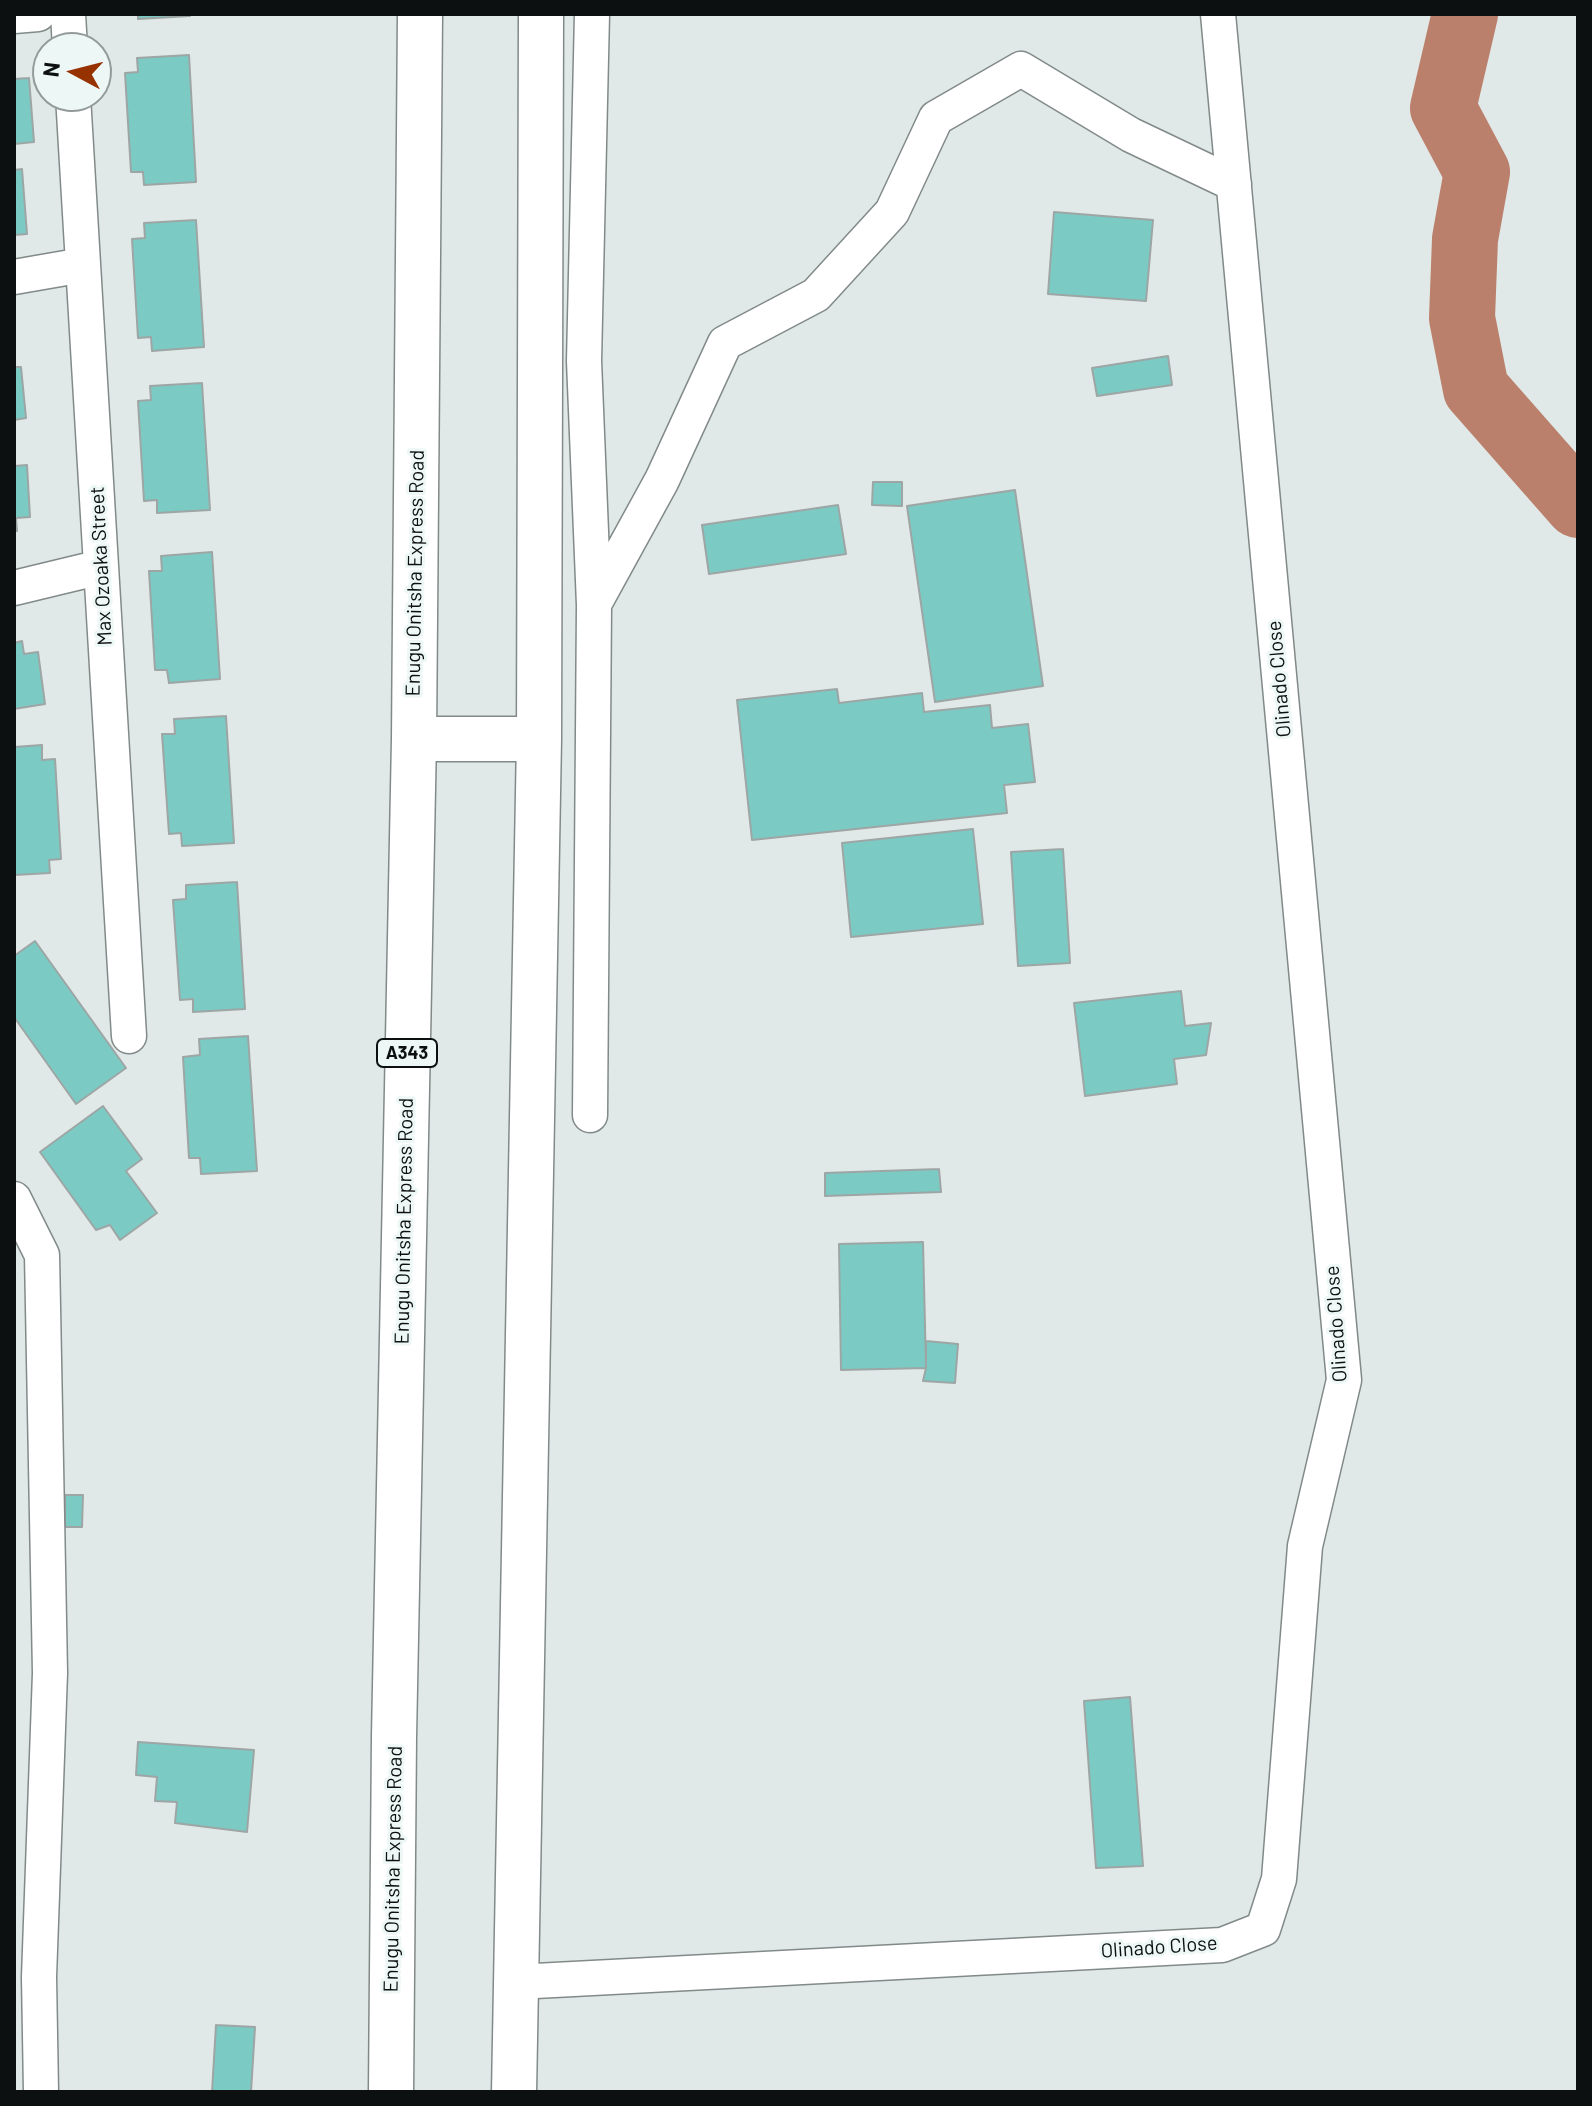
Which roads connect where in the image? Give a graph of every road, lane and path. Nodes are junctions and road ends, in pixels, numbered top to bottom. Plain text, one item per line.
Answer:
1 (38, 14) edge
2 (420, 14) edge
3 (541, 14) edge
4 (592, 14) edge
5 (1218, 14) edge
6 (14, 16) edge
7 (74, 112) edge
8 (1234, 184) junction
9 (83, 265) junction
10 (14, 277) edge
11 (101, 567) junction
12 (14, 588) edge
13 (594, 605) junction
14 (414, 739) junction
15 (539, 739) junction
16 (129, 1036) dead end
17 (590, 1115) dead end
18 (14, 1199) edge
19 (32, 1253) edge
20 (27, 1976) edge
21 (516, 1982) junction
22 (41, 2092) edge
23 (391, 2092) edge
24 (514, 2092) edge

1 - 6 street
2 - 14 highway, Enugu Onitsha Express Road / A343
3 - 15 highway
4 - 13 street
5 - 8 street, Olinado Close
7 - 9 street, Max Ozoaka Street
8 - 13 street
8 - 21 street, Olinado Close
9 - 10 street
9 - 11 street, Max Ozoaka Street
11 - 12 street
11 - 16 street, Max Ozoaka Street
13 - 17 street
14 - 15 highway
14 - 23 highway, Enugu Onitsha Express Road / A343
15 - 21 highway
18 - 19 street
19 - 20 street
20 - 22 street
21 - 24 highway

